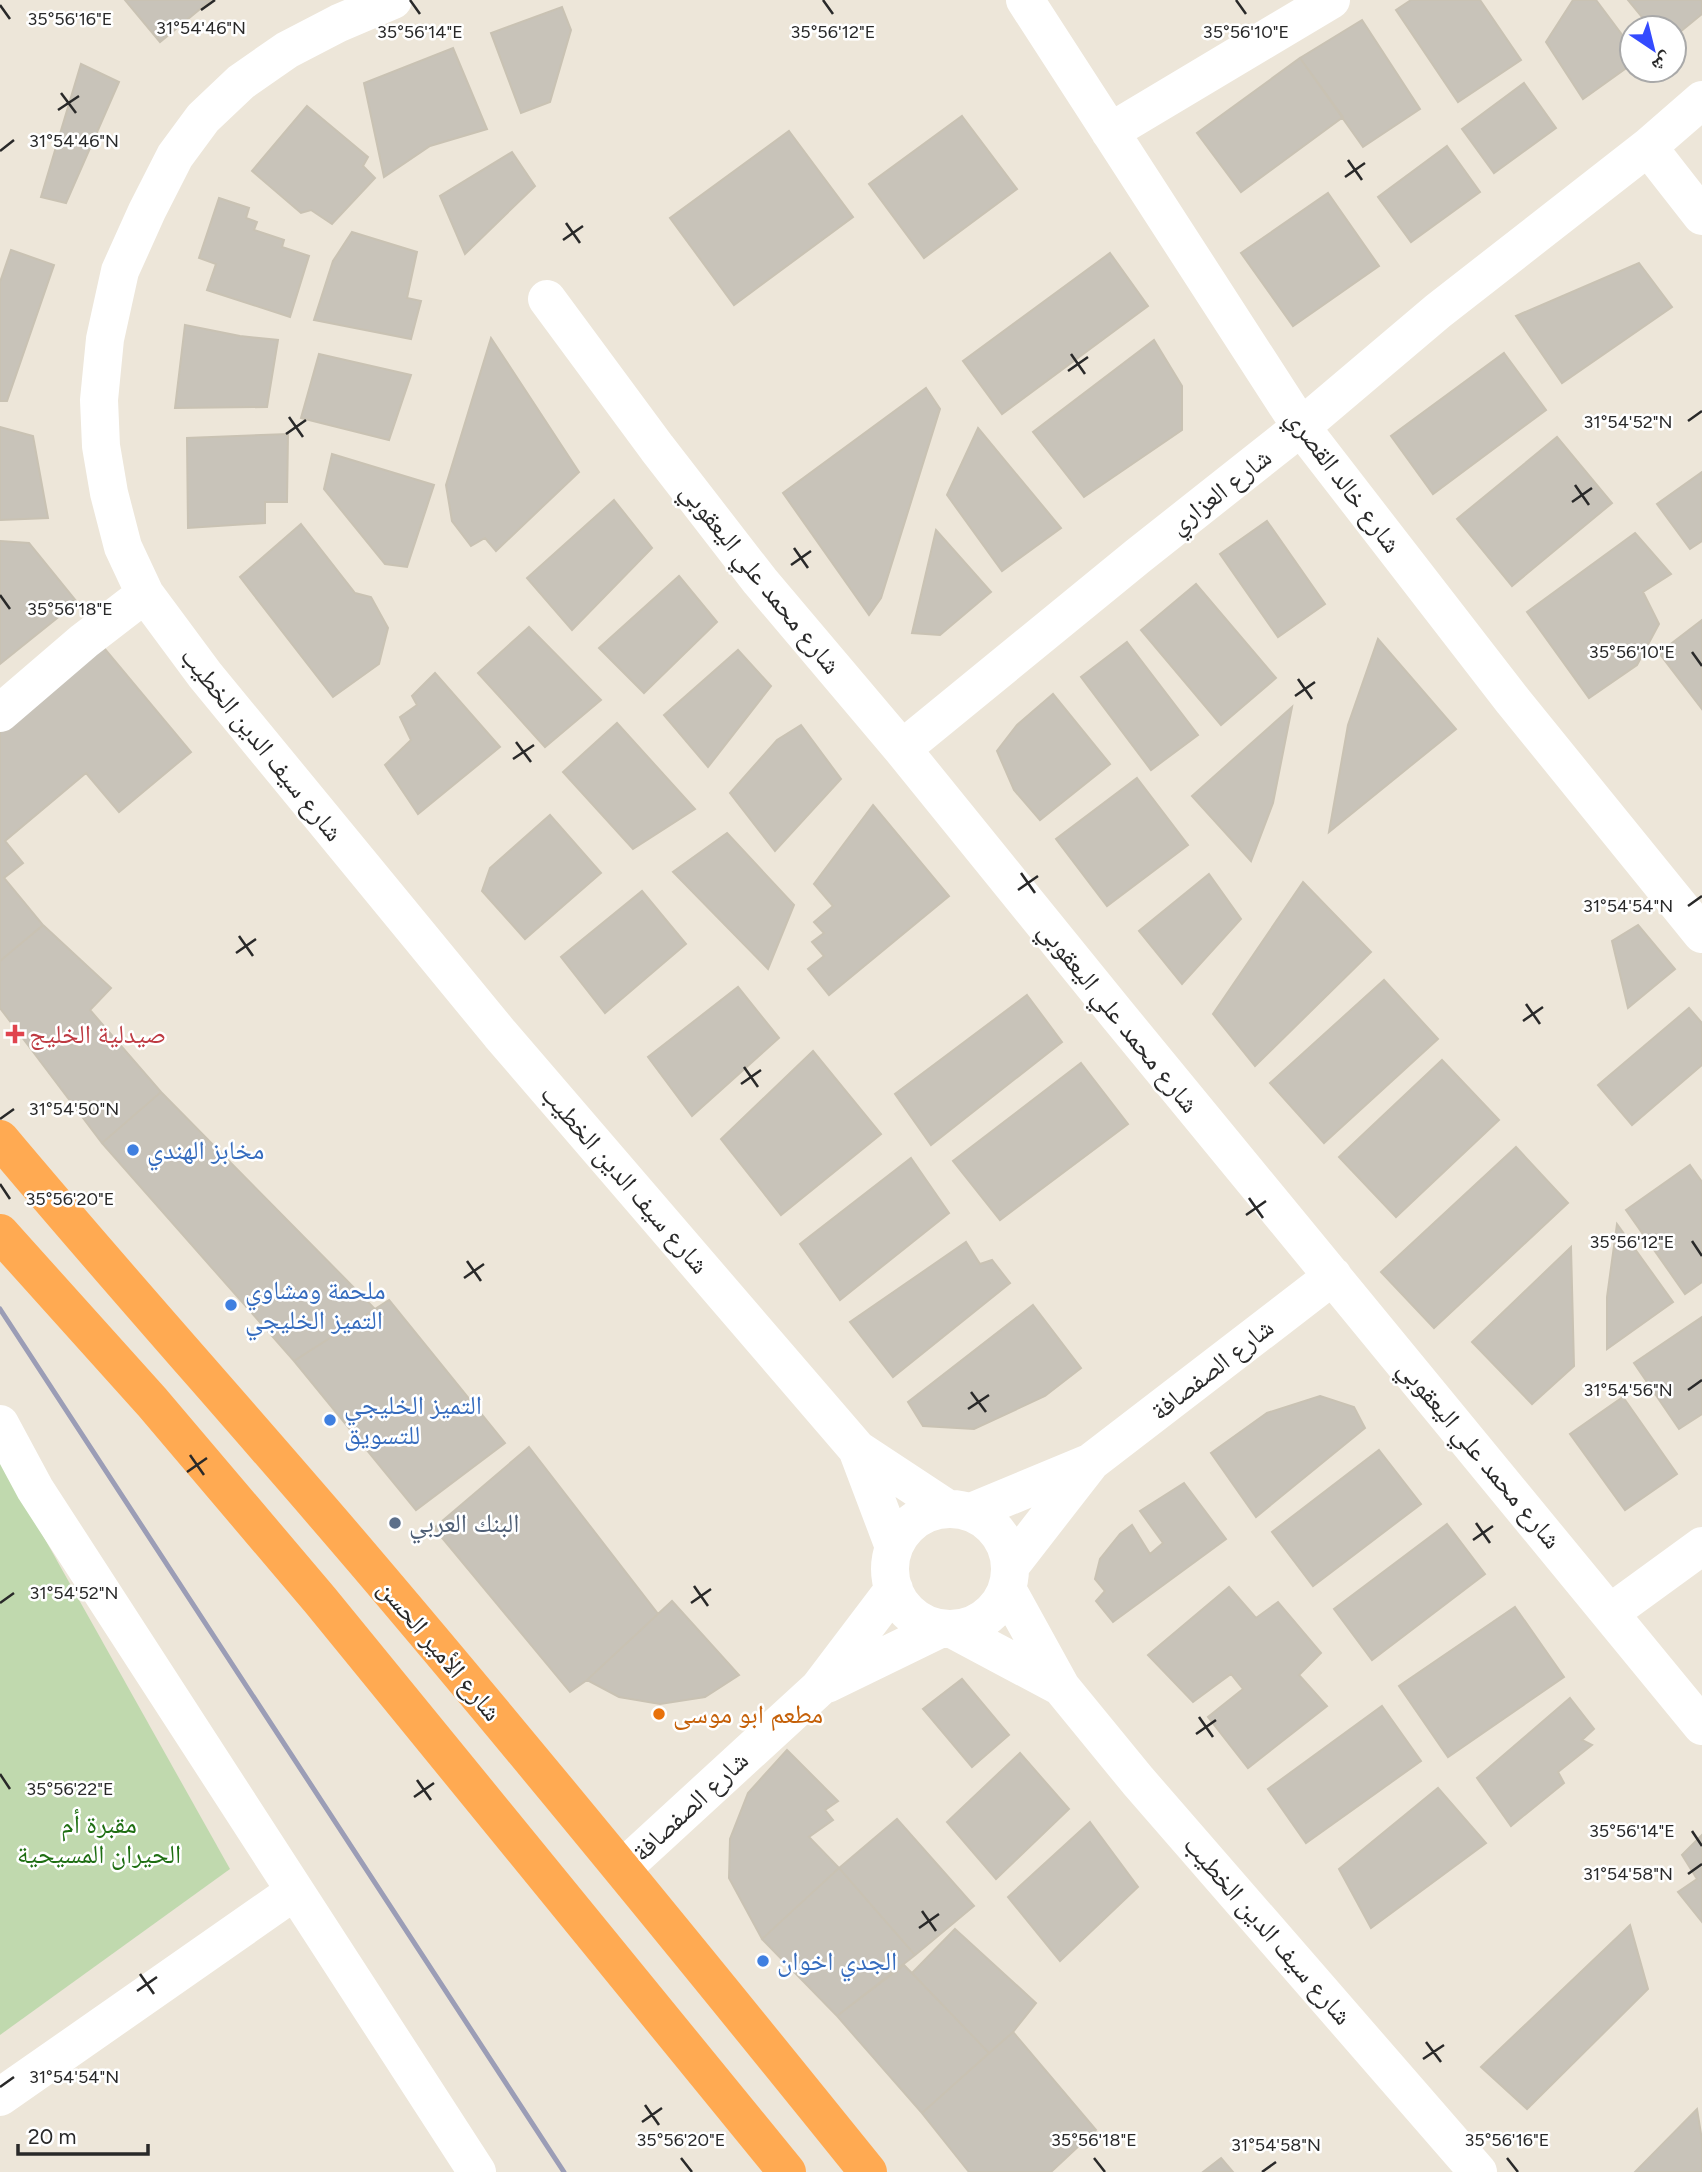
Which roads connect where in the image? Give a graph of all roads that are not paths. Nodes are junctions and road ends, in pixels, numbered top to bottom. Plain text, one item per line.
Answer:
1 (393, 0) edge
2 (1026, 0) edge
3 (1331, 0) edge
4 (1702, 100) edge
5 (1110, 132) junction
6 (1648, 147) junction
7 (1702, 216) edge
8 (547, 299) dead end
9 (1301, 427) junction
10 (145, 594) junction
11 (0, 713) edge
12 (902, 749) junction
13 (1702, 934) edge
14 (0, 1139) edge
15 (0, 1233) edge
16 (1332, 1276) junction
17 (0, 1424) edge
18 (857, 1449) junction
19 (1091, 1462) junction
20 (959, 1511) junction
21 (1702, 1546) edge
22 (894, 1548) junction
23 (1009, 1577) junction
24 (894, 1589) junction
25 (1610, 1613) junction
26 (946, 1629) junction
27 (1061, 1687) junction
28 (819, 1688) junction
29 (1702, 1726) edge
30 (623, 1868) junction
31 (295, 1891) junction
32 (0, 2097) edge
33 (477, 2172) edge
34 (787, 2172) edge
35 (868, 2172) edge
36 (1478, 2172) edge

1 - 10 street, شارع سيف الدين الخطيب
2 - 5 street, شارع خالد القصري
3 - 5 street
4 - 6 street, شارع العزاري
5 - 9 street, شارع خالد القصري
6 - 7 street
6 - 9 street, شارع العزاري
8 - 12 street, شارع محمد علي اليعقوبي
9 - 12 street, شارع العزاري
9 - 13 street, شارع خالد القصري
10 - 11 street
10 - 18 street, شارع سيف الدين الخطيب
12 - 16 street, شارع محمد علي اليعقوبي
14 - 30 highway, شارع الأمير الحسن
15 - 34 highway
16 - 19 street, شارع الصفصافة
16 - 25 street, شارع محمد علي اليعقوبي
17 - 31 street
18 - 20 street, شارع سيف الدين الخطيب
18 - 22 street, شارع سيف الدين الخطيب
19 - 20 street, شارع الصفصافة
19 - 23 street, شارع الصفصافة
20 - 22 street
20 - 23 street
21 - 25 street
22 - 24 street
23 - 26 street
23 - 27 street, شارع سيف الدين الخطيب
24 - 26 street
24 - 28 street, شارع الصفصافة
25 - 29 street, شارع محمد علي اليعقوبي
26 - 27 street, شارع سيف الدين الخطيب
26 - 28 street, شارع الصفصافة
27 - 36 street, شارع سيف الدين الخطيب
28 - 30 street, شارع الصفصافة
30 - 35 highway, شارع الأمير الحسن
31 - 32 street
31 - 33 street

